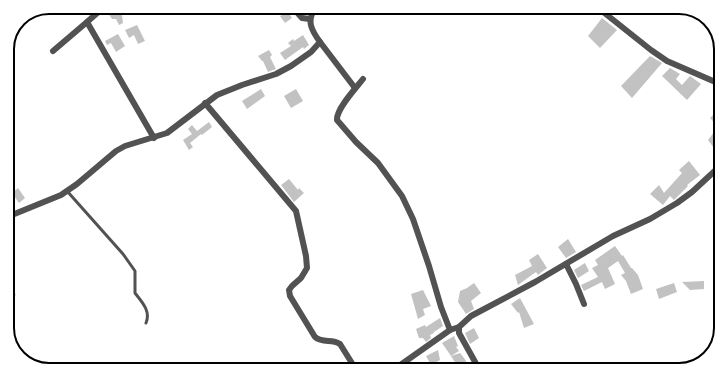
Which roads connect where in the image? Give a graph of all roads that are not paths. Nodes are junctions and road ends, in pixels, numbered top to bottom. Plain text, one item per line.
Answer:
1 (96, 14) edge
2 (298, 14) edge
3 (312, 14) edge
4 (606, 14) edge
5 (308, 19) junction
6 (87, 22) junction
7 (320, 42) junction
8 (53, 51) dead end
9 (362, 79) dead end
10 (714, 81) edge
11 (355, 88) junction
12 (205, 103) junction
13 (154, 138) junction
14 (714, 171) edge
15 (66, 191) junction
16 (14, 214) edge
17 (566, 264) junction
18 (584, 304) dead end
19 (146, 323) dead end
20 (459, 327) junction
21 (450, 330) junction
22 (352, 363) edge
23 (403, 363) edge
24 (476, 363) edge

1 - 6 street
2 - 5 street
3 - 5 street
4 - 10 street
5 - 7 street
6 - 8 street
6 - 13 street
7 - 11 street
7 - 12 street
9 - 11 street
11 - 21 street
12 - 13 street
12 - 22 street
13 - 15 street
14 - 17 street
15 - 16 street
15 - 19 lane
17 - 18 street
17 - 20 street
20 - 21 street
20 - 24 street
21 - 23 street

